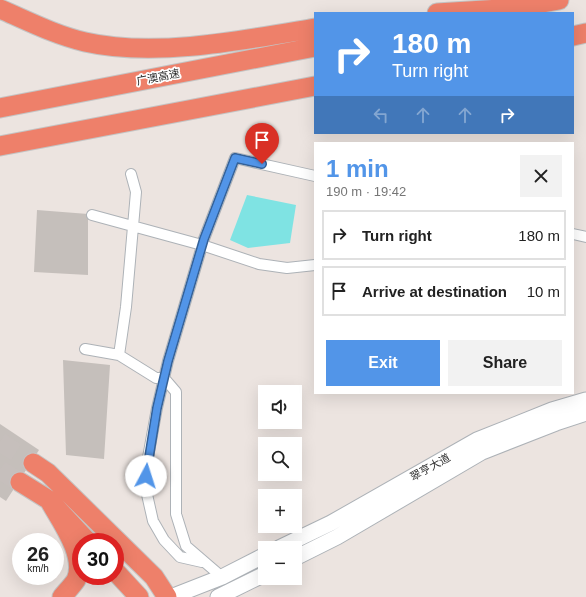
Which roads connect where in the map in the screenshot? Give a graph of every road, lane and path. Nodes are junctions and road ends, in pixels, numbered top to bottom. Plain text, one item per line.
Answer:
1 (559, 0) edge
2 (516, 8) junction
3 (0, 9) edge
4 (453, 12) edge
5 (496, 12) edge
6 (314, 28) edge
7 (586, 33) edge
8 (574, 36) edge
9 (314, 47) edge
10 (314, 86) edge
11 (0, 108) edge
12 (69, 134) junction
13 (0, 146) edge
14 (0, 156) edge
15 (131, 174) dead end
16 (314, 176) edge
17 (92, 215) dead end
18 (574, 234) edge
19 (586, 237) edge
20 (202, 245) junction
21 (314, 265) edge
22 (85, 349) dead end
23 (119, 355) junction
24 (164, 378) junction
25 (586, 400) edge
26 (586, 414) edge
27 (33, 463) tunnel mouth
28 (20, 482) tunnel mouth
29 (48, 500) junction
30 (79, 533) edge
31 (293, 541) edge
32 (302, 554) edge
33 (258, 559) edge
34 (202, 562) junction
35 (222, 577) junction
36 (258, 577) edge
37 (124, 581) edge
38 (62, 597) edge
39 (139, 597) edge
40 (167, 597) edge
41 (171, 597) edge
42 (218, 597) edge

1 - 2 highway
2 - 4 highway
2 - 5 highway
3 - 6 highway
7 - 8 highway
9 - 11 highway, 广澳高速
10 - 12 highway
12 - 13 highway
12 - 14 highway
15 - 23 street
16 - 20 street
17 - 20 street
18 - 19 street
20 - 21 street
20 - 24 street
22 - 23 street
23 - 24 street
24 - 34 street
24 - 34 street
25 - 31 main road, 翠亨大道
26 - 32 main road, 翠亨大道
27 - 40 highway
28 - 29 highway
29 - 30 highway
29 - 38 highway
33 - 35 main road
34 - 35 street
35 - 41 main road
36 - 42 main road
37 - 39 highway

